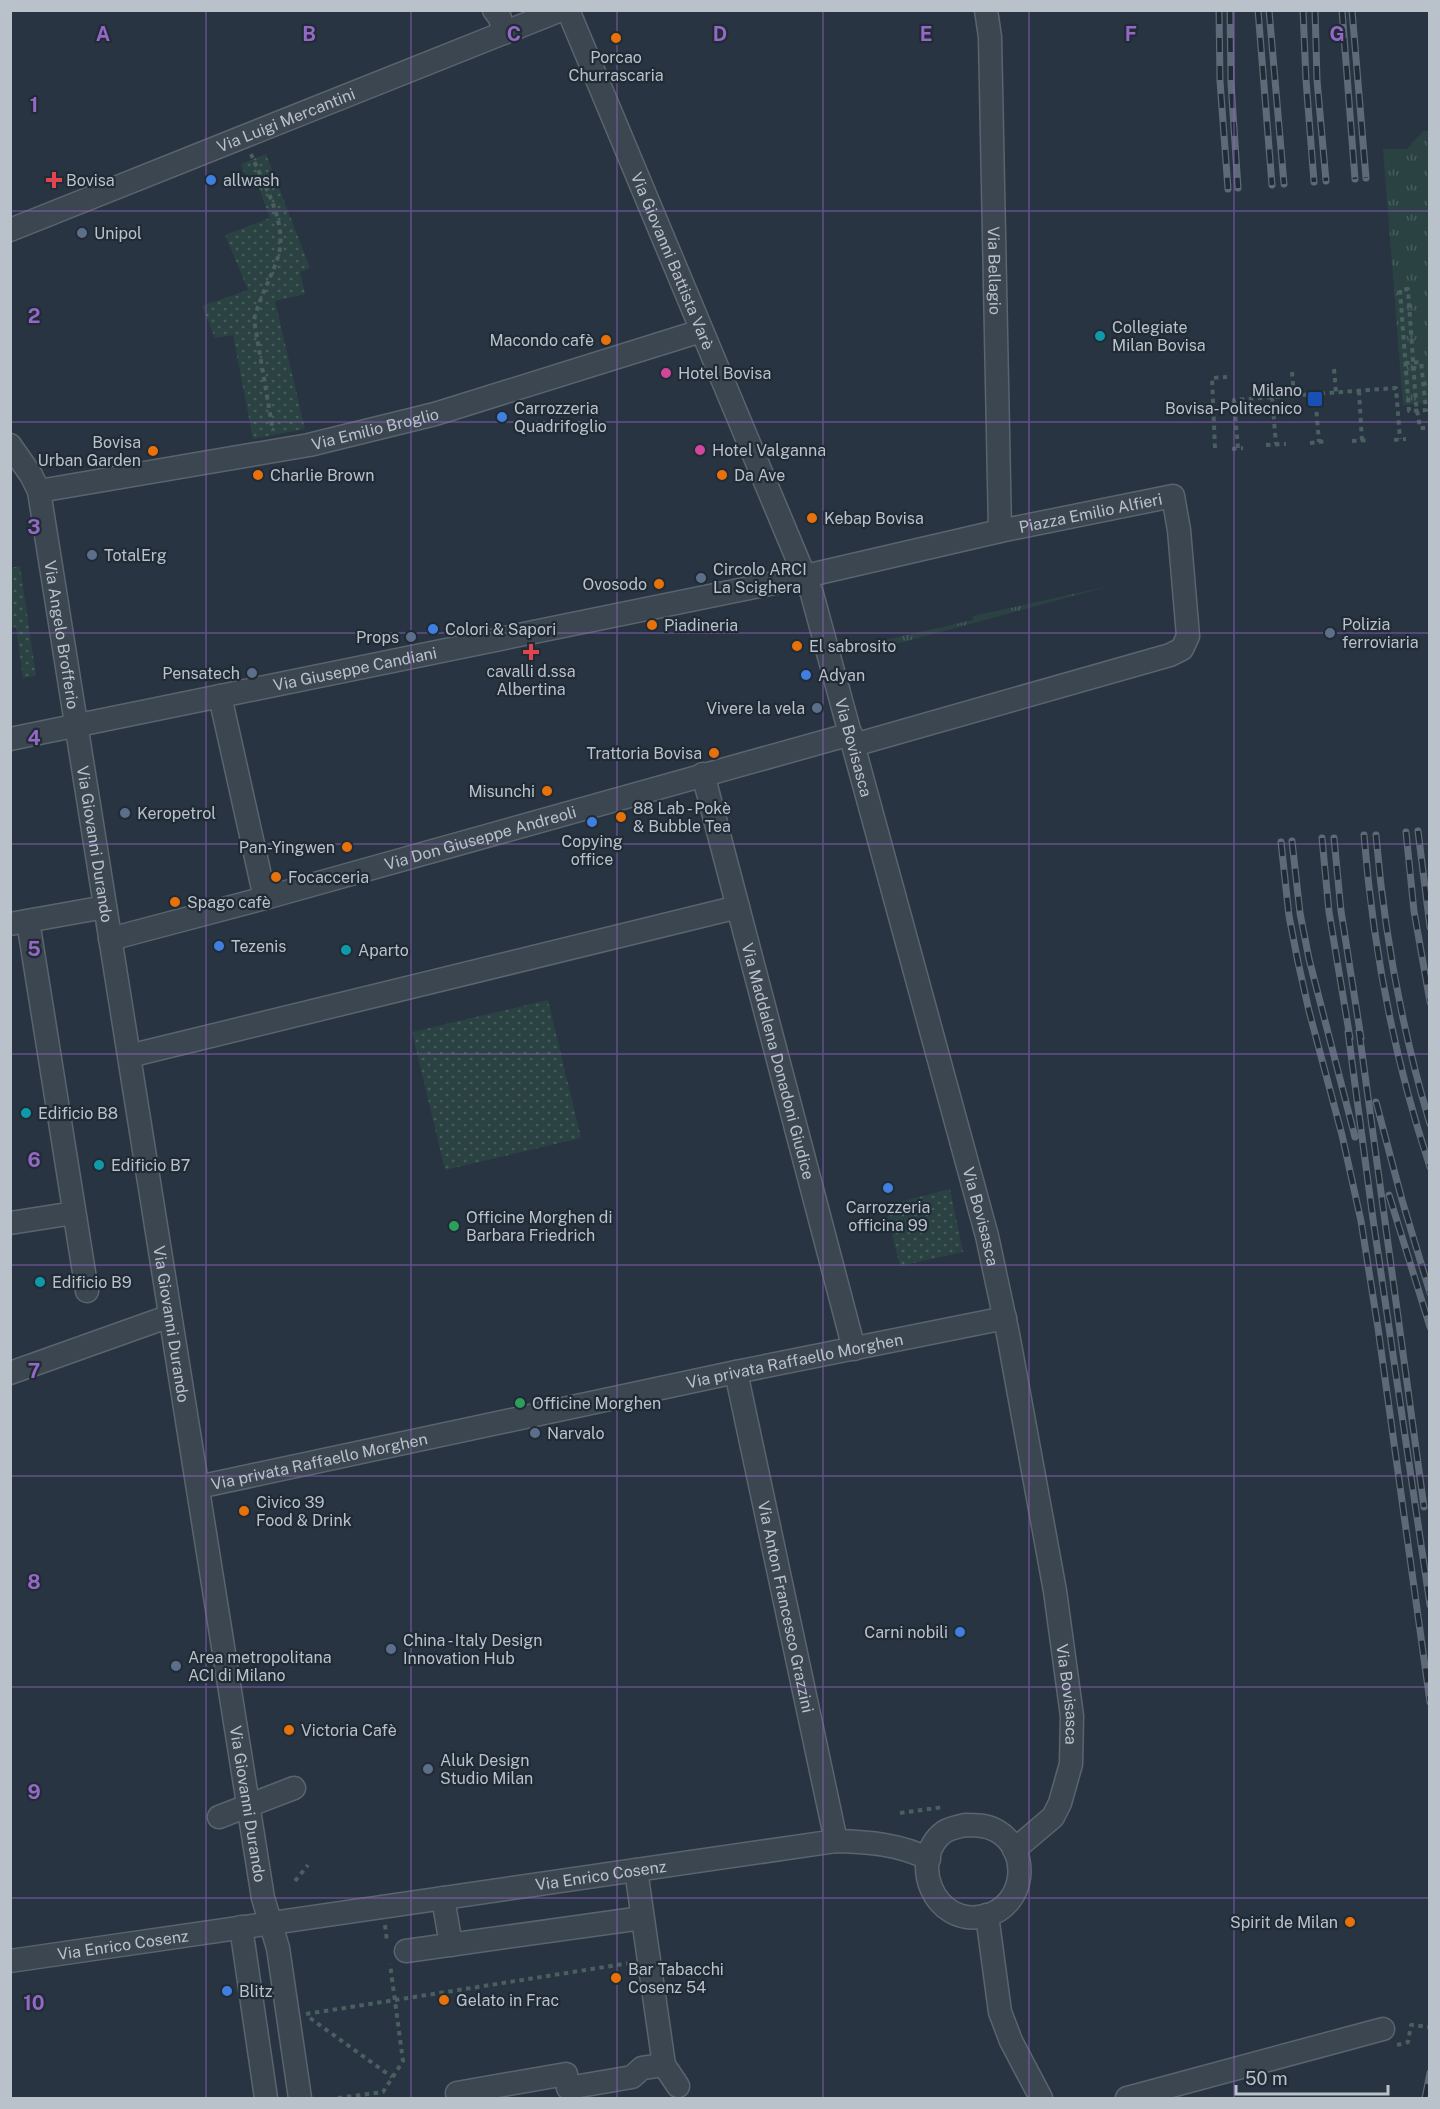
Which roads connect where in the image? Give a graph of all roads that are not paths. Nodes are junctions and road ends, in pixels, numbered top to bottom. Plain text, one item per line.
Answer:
1 (494, 10) edge
2 (561, 10) edge
3 (568, 10) edge
4 (986, 10) edge
5 (504, 33) junction
6 (10, 230) edge
7 (701, 332) junction
8 (10, 445) edge
9 (39, 491) junction
10 (1000, 531) junction
11 (805, 577) junction
12 (220, 696) junction
13 (75, 726) junction
14 (10, 739) edge
15 (852, 739) junction
16 (703, 774) junction
17 (265, 898) junction
18 (105, 907) junction
19 (738, 907) junction
20 (19, 922) edge
21 (110, 939) junction
22 (133, 1054) dead end
23 (74, 1213) junction
24 (10, 1223) edge
25 (87, 1291) dead end
26 (170, 1316) junction
27 (1005, 1318) junction
28 (854, 1349) junction
29 (736, 1372) junction
30 (10, 1373) edge
31 (198, 1487) junction
32 (294, 1788) dead end
33 (248, 1805) junction
34 (219, 1816) dead end
35 (836, 1841) junction
36 (1014, 1850) junction
37 (929, 1859) junction
38 (636, 1870) junction
39 (443, 1898) junction
40 (987, 1916) junction
41 (642, 1918) junction
42 (270, 1923) junction
43 (241, 1927) junction
44 (451, 1945) junction
45 (394, 1951) road end
46 (10, 1961) edge
47 (1388, 2037) road end
48 (664, 2065) junction
49 (678, 2086) dead end
50 (457, 2092) dead end
51 (266, 2098) edge
52 (300, 2098) edge
53 (1041, 2098) edge
54 (1126, 2098) edge

1 - 5 street
2 - 5 street, Via Luigi Mercantini
3 - 7 street, Via Giovanni Battista Varè
4 - 10 street, Via Bellagio
5 - 6 street, Via Luigi Mercantini
7 - 9 street, Via Emilio Broglio
7 - 11 street, Via Giovanni Battista Varè
8 - 9 street, Via Angelo Brofferio
9 - 13 street, Via Angelo Brofferio
10 - 11 street, Piazza Emilio Alfieri
10 - 15 street, Piazza Emilio Alfieri
11 - 12 street, Via Giuseppe Candiani
11 - 15 street, Via Bovisasca
12 - 13 street, Via Giuseppe Candiani
12 - 17 street
13 - 14 street, Via Giuseppe Candiani
13 - 18 street, Via Giovanni Durando
15 - 16 street, Via Don Giuseppe Andreoli
15 - 27 street, Via Bovisasca
16 - 17 street, Via Don Giuseppe Andreoli
16 - 19 street, Via Maddalena Donadoni Giudice
17 - 21 street, Via Don Giuseppe Andreoli
18 - 20 street
18 - 21 street, Via Giovanni Durando
19 - 22 street
19 - 28 street, Via Maddalena Donadoni Giudice
20 - 23 street
21 - 26 street, Via Giovanni Durando
23 - 24 street
23 - 25 street
26 - 30 street
26 - 31 street, Via Giovanni Durando
27 - 28 street, Via privata Raffaello Morghen
27 - 36 street, Via Bovisasca
28 - 29 street, Via privata Raffaello Morghen
29 - 31 street, Via privata Raffaello Morghen
29 - 35 street, Via Anton Francesco Grazzini
31 - 33 street, Via Giovanni Durando
32 - 33 street
33 - 34 street
33 - 42 street, Via Giovanni Durando
35 - 37 street, Via Enrico Cosenz
35 - 38 street, Via Enrico Cosenz
36 - 37 street
36 - 40 street
37 - 40 street
38 - 39 street, Via Enrico Cosenz
38 - 41 street
39 - 42 street, Via Enrico Cosenz
39 - 44 street
40 - 53 street
41 - 44 street
41 - 48 street
42 - 43 street, Via Enrico Cosenz
42 - 52 street
43 - 46 street, Via Enrico Cosenz
43 - 51 street
44 - 45 street
47 - 54 street
48 - 49 street
48 - 50 street

